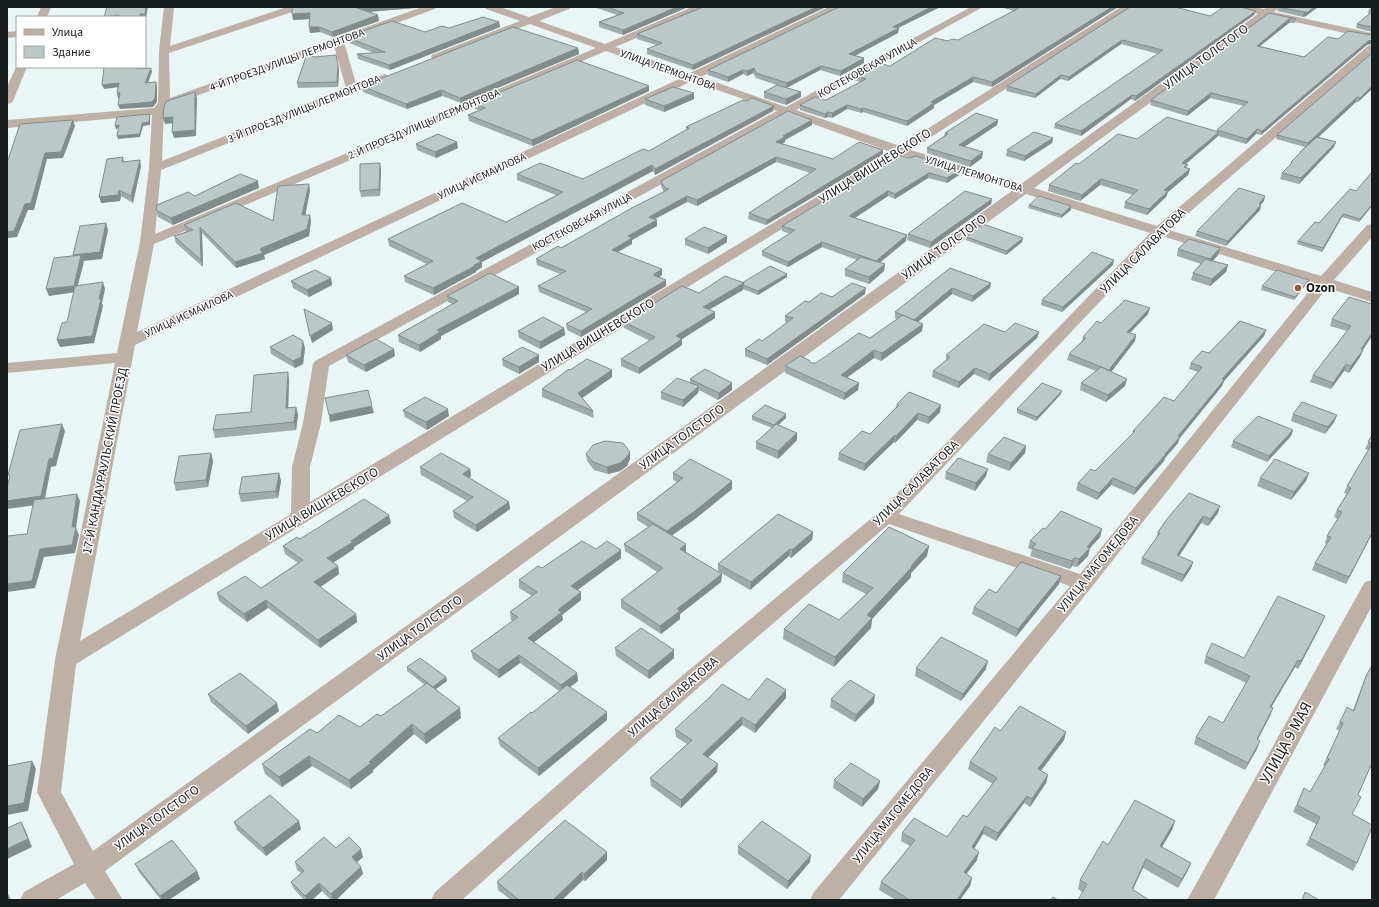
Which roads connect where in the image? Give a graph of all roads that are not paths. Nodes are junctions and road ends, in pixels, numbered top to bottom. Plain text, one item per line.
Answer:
1 (169, 7) edge
2 (297, 7) edge
3 (432, 7) edge
4 (490, 7) edge
5 (565, 7) edge
6 (701, 7) edge
7 (837, 7) edge
8 (978, 7) edge
9 (1128, 7) edge
10 (1240, 7) edge
11 (1270, 10) edge
12 (528, 21) junction
13 (1372, 36) edge
14 (338, 41) junction
15 (605, 48) junction
16 (1372, 48) edge
17 (164, 51) junction
18 (426, 61) edge
19 (21, 68) edge
20 (7, 70) edge
21 (396, 73) edge
22 (690, 78) junction
23 (352, 90) junction
24 (7, 101) edge
25 (161, 108) junction
26 (786, 111) junction
27 (7, 124) edge
28 (900, 151) junction
29 (155, 168) junction
30 (1024, 189) junction
31 (1372, 228) edge
32 (1159, 231) junction
33 (147, 242) junction
34 (1324, 282) junction
35 (1372, 297) edge
36 (126, 350) junction
37 (7, 368) edge
38 (301, 516) junction
39 (886, 516) junction
40 (1084, 582) junction
41 (1372, 587) edge
42 (66, 660) junction
43 (89, 868) junction
44 (33, 900) edge
45 (110, 900) edge
46 (444, 900) edge
47 (823, 900) edge
48 (1200, 900) edge

1 - 17 street, 17-Й КАНДАУРАУЛЬСКИЙ ПРОЕЗД
2 - 17 street
3 - 14 street, 4-Й ПРОЕЗД УЛИЦЫ ЛЕРМОНТОВА
4 - 12 street, УЛИЦА ЛЕРМОНТОВА
5 - 12 street
6 - 15 street, 2-Й ПРОЕЗД УЛИЦЫ ЛЕРМОНТОВА
7 - 22 street, УЛИЦА ИСМАИЛОВА
8 - 26 street, КОСТЕКОВСКАЯ УЛИЦА
9 - 28 street, УЛИЦА ВИШНЕВСКОГО
10 - 11 street
11 - 13 street
11 - 30 street, УЛИЦА ТОЛСТОГО
12 - 15 street, УЛИЦА ЛЕРМОНТОВА
12 - 18 street
14 - 23 street
14 - 25 street, 4-Й ПРОЕЗД УЛИЦЫ ЛЕРМОНТОВА
15 - 22 street, УЛИЦА ЛЕРМОНТОВА
15 - 33 street, 2-Й ПРОЕЗД УЛИЦЫ ЛЕРМОНТОВА
16 - 32 street, УЛИЦА САЛАВАТОВА
17 - 25 street, 17-Й КАНДАУРАУЛЬСКИЙ ПРОЕЗД
19 - 20 street
19 - 24 street
21 - 23 street, 3-Й ПРОЕЗД УЛИЦЫ ЛЕРМОНТОВА
22 - 26 street, УЛИЦА ЛЕРМОНТОВА
22 - 36 street, УЛИЦА ИСМАИЛОВА
23 - 29 street, 3-Й ПРОЕЗД УЛИЦЫ ЛЕРМОНТОВА
25 - 27 street, 4-Й ПРОЕЗД УЛИЦЫ ЛЕРМОНТОВА
25 - 29 street, 17-Й КАНДАУРАУЛЬСКИЙ ПРОЕЗД
26 - 28 street, УЛИЦА ЛЕРМОНТОВА
26 - 38 street, КОСТЕКОВСКАЯ УЛИЦА
28 - 30 street, УЛИЦА ЛЕРМОНТОВА
28 - 38 street, УЛИЦА ВИШНЕВСКОГО
29 - 33 street, 17-Й КАНДАУРАУЛЬСКИЙ ПРОЕЗД
30 - 32 street, УЛИЦА ЛЕРМОНТОВА
30 - 43 street, УЛИЦА ТОЛСТОГО
31 - 34 street, УЛИЦА МАГОМЕДОВА
32 - 34 street, УЛИЦА ЛЕРМОНТОВА
32 - 39 street, УЛИЦА САЛАВАТОВА
33 - 36 street, 17-Й КАНДАУРАУЛЬСКИЙ ПРОЕЗД
34 - 35 street, УЛИЦА ЛЕРМОНТОВА
34 - 40 street, УЛИЦА МАГОМЕДОВА
36 - 37 street, УЛИЦА ИСМАИЛОВА
36 - 42 street, 17-Й КАНДАУРАУЛЬСКИЙ ПРОЕЗД
38 - 42 street, УЛИЦА ВИШНЕВСКОГО
39 - 40 street
39 - 46 street, УЛИЦА САЛАВАТОВА
40 - 47 street, УЛИЦА МАГОМЕДОВА
41 - 48 street, УЛИЦА 9 МАЯ
42 - 43 street, 17-Й КАНДАУРАУЛЬСКИЙ ПРОЕЗД
43 - 44 street, УЛИЦА ТОЛСТОГО
43 - 45 street, 17-Й КАНДАУРАУЛЬСКИЙ ПРОЕЗД

